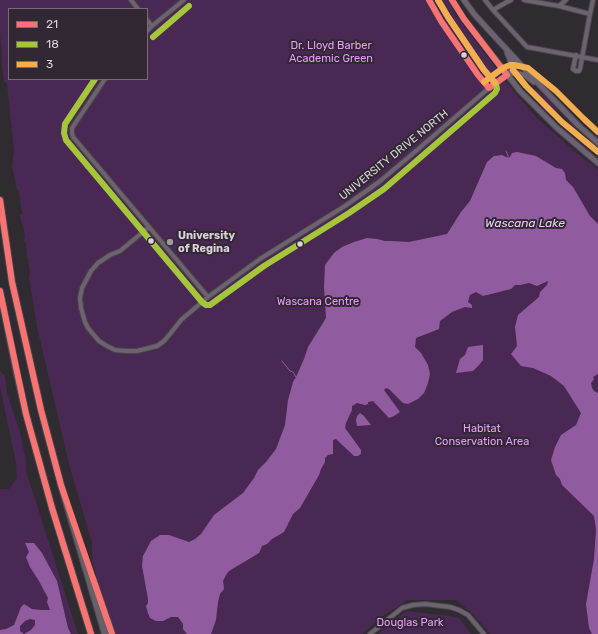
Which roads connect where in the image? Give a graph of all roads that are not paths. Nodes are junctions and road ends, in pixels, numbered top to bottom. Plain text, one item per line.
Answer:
1 (131, 0) edge
2 (184, 0) edge
3 (429, 0) edge
4 (452, 0) edge
5 (464, 0) edge
6 (485, 0) edge
7 (511, 0) edge
8 (524, 0) edge
9 (566, 0) edge
10 (593, 0) edge
11 (559, 6) junction
12 (137, 8) edge
13 (493, 10) junction
14 (590, 14) junction
15 (148, 21) edge
16 (152, 26) junction
17 (148, 30) edge
18 (506, 49) junction
19 (576, 55) junction
20 (583, 56) junction
21 (598, 60) edge
22 (507, 75) junction
23 (104, 80) edge
24 (490, 88) junction
25 (551, 97) junction
26 (598, 143) edge
27 (598, 163) edge
28 (0, 200) edge
29 (149, 227) junction
30 (0, 291) edge
31 (208, 297) junction
32 (61, 485) junction
33 (92, 634) edge
34 (105, 634) edge
35 (112, 634) edge
36 (370, 634) edge
37 (484, 634) edge

1 - 12 street
2 - 16 street
3 - 24 street
4 - 22 main road
5 - 18 main road
6 - 13 street
7 - 13 street
8 - 11 street
9 - 11 street
10 - 14 street
11 - 14 street
13 - 19 street
14 - 20 street
15 - 16 street
16 - 17 street
18 - 22 main road
18 - 25 main road
19 - 20 street
19 - 20 street
20 - 21 street
22 - 24 street, UNIVERSITY DRIVE NORTH
22 - 25 main road
22 - 27 main road
23 - 29 street
24 - 31 street, UNIVERSITY DRIVE NORTH
25 - 26 main road
28 - 32 highway
29 - 31 street
29 - 31 street
30 - 33 highway
32 - 34 highway
32 - 35 highway
36 - 37 street

